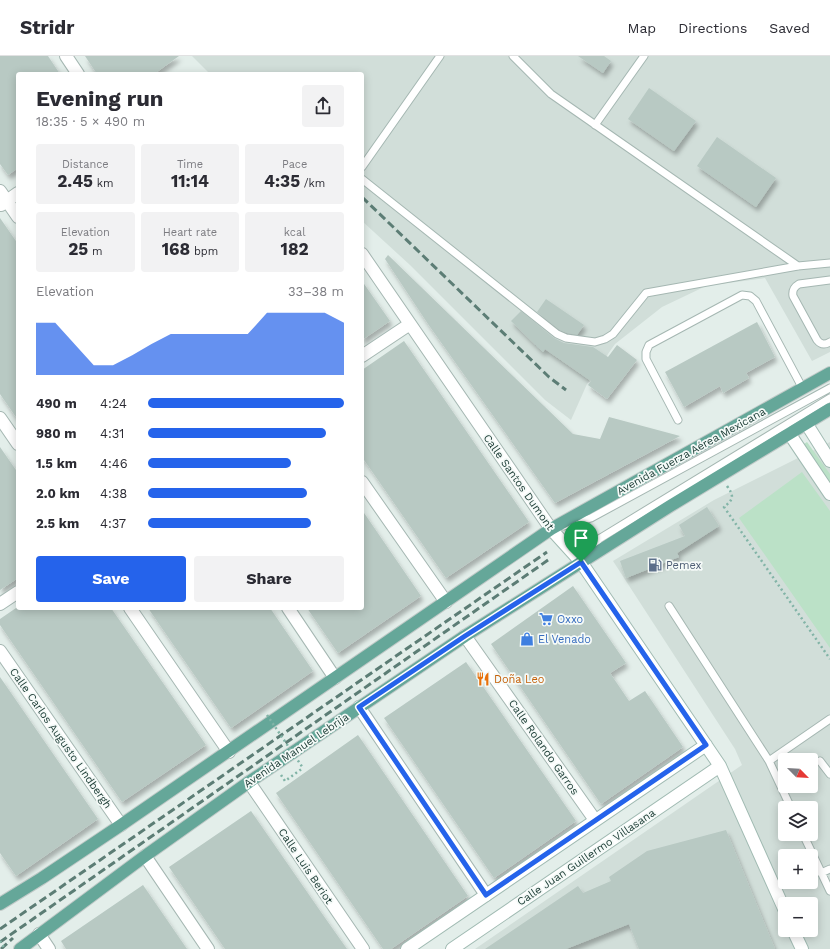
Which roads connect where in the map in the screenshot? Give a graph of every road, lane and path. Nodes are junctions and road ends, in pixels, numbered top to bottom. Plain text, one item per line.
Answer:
1 (66, 56) edge
2 (440, 56) edge
3 (513, 56) edge
4 (644, 56) edge
5 (77, 72) edge
6 (595, 126) junction
7 (364, 164) edge
8 (364, 181) edge
9 (16, 194) edge
10 (2, 199) edge
11 (16, 215) edge
12 (364, 257) edge
13 (830, 263) edge
14 (798, 266) junction
15 (830, 280) edge
16 (410, 324) junction
17 (830, 342) edge
18 (364, 355) edge
19 (830, 373) edge
20 (830, 388) edge
21 (803, 389) junction
22 (830, 398) edge
23 (830, 409) edge
24 (830, 413) edge
25 (0, 418) edge
26 (678, 420) dead end
27 (806, 423) junction
28 (789, 433) junction
29 (16, 441) edge
30 (830, 460) edge
31 (721, 475) junction
32 (364, 485) edge
33 (830, 494) edge
34 (551, 529) junction
35 (581, 562) junction
36 (16, 593) edge
37 (446, 602) junction
38 (0, 604) edge
39 (669, 606) dead end
40 (131, 610) edge
41 (289, 610) edge
42 (465, 636) junction
43 (0, 651) edge
44 (830, 659) edge
45 (335, 678) junction
46 (359, 707) junction
47 (266, 715) dead end
48 (830, 719) edge
49 (706, 745) junction
50 (229, 752) junction
51 (769, 761) junction
52 (820, 761) dead end
53 (720, 766) junction
54 (830, 774) edge
55 (285, 781) dead end
56 (249, 782) junction
57 (788, 801) edge
58 (595, 820) junction
59 (121, 825) junction
60 (806, 841) edge
61 (145, 856) junction
62 (830, 869) edge
63 (821, 873) junction
64 (830, 891) edge
65 (486, 895) junction
66 (779, 897) edge
67 (0, 904) edge
68 (39, 934) junction
69 (796, 937) edge
70 (0, 941) edge
71 (5, 949) edge
72 (20, 949) edge
73 (49, 949) edge
74 (208, 949) edge
75 (363, 949) edge
76 (407, 949) edge
77 (452, 949) edge
78 (802, 949) edge

1 - 5 street
2 - 7 lane
3 - 6 lane
4 - 6 lane
6 - 14 lane
8 - 14 lane
9 - 10 street
10 - 11 street
12 - 16 street, Calle Santos Dumont
13 - 14 lane
15 - 17 lane
16 - 18 street
16 - 34 street, Calle Santos Dumont
19 - 21 main road, Avenida Fuerza Aérea Mexicana
20 - 34 lane
21 - 26 lane
21 - 34 main road, Avenida Fuerza Aérea Mexicana
22 - 35 lane
23 - 27 main road
24 - 27 main road
25 - 29 street
27 - 28 main road
27 - 30 street
28 - 31 main road
28 - 33 street
31 - 35 main road
31 - 44 path
32 - 37 street
34 - 35 street, Calle Santos Dumont
34 - 37 main road
35 - 42 main road, Avenida Manuel Lebrija
35 - 49 street, Calle Santos Dumont
36 - 38 street
37 - 45 main road
39 - 51 lane
40 - 50 street
41 - 45 street
42 - 46 main road, Avenida Manuel Lebrija
42 - 58 street, Calle Rolando Garros
43 - 59 street, Calle Carlos Augusto Lindbergh
45 - 50 main road
46 - 56 main road, Avenida Manuel Lebrija
46 - 65 street
47 - 55 path, bridge
48 - 51 lane
49 - 53 street, Calle Santos Dumont
49 - 58 street
50 - 59 main road
51 - 57 lane
52 - 54 lane
53 - 66 street, Calle Santos Dumont
53 - 77 street, Calle Juan Guillermo Villasana
56 - 61 main road, Avenida Manuel Lebrija
56 - 75 street, Calle Luis Beriot
58 - 65 street
59 - 67 main road
60 - 63 lane
61 - 68 main road, Avenida Manuel Lebrija
61 - 74 street
62 - 63 lane
63 - 64 lane
65 - 76 street
68 - 72 main road, Avenida Manuel Lebrija
68 - 73 street
69 - 78 street
70 - 71 path, bridge

